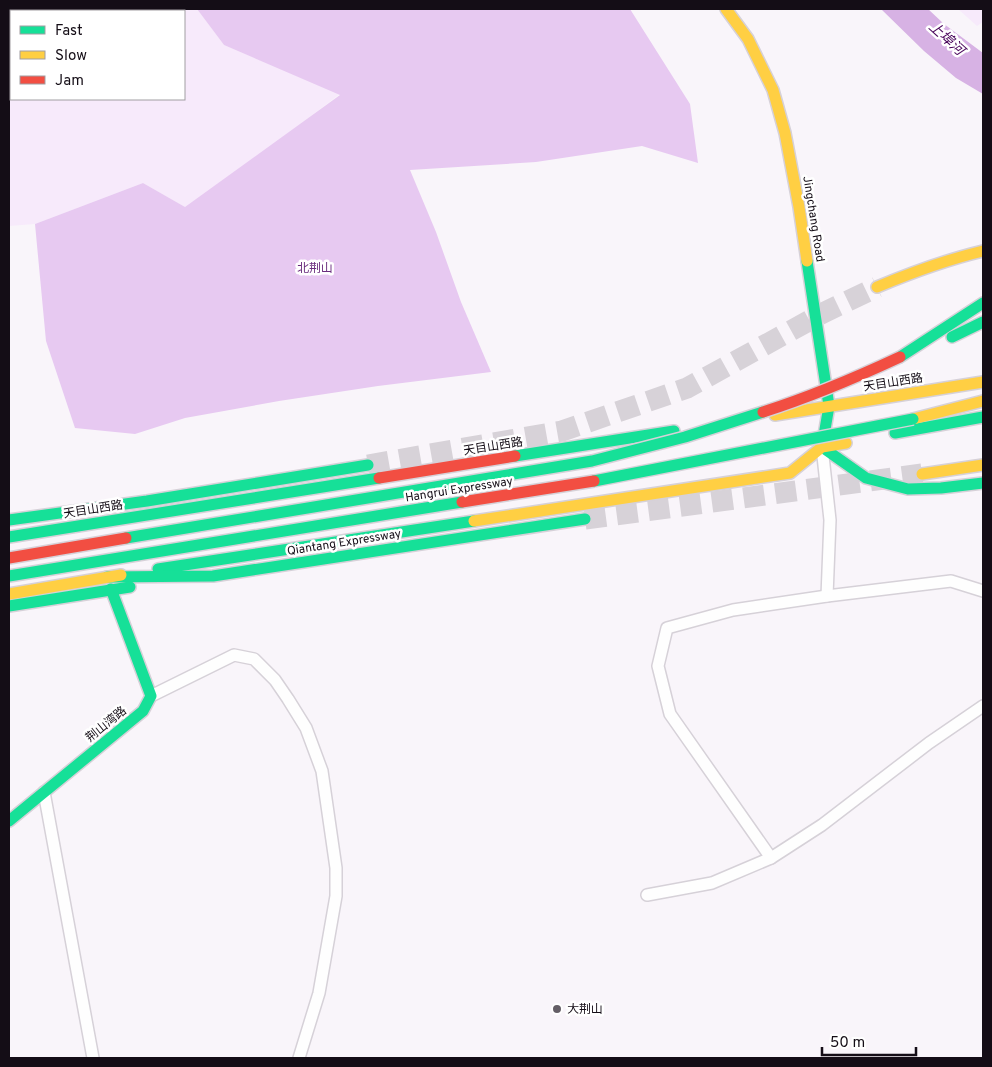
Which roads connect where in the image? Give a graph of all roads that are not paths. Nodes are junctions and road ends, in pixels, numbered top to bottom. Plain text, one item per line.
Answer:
1 (726, 9) edge
2 (983, 251) edge
3 (877, 287) tunnel mouth
4 (983, 303) edge
5 (983, 322) edge
6 (900, 357) junction
7 (982, 382) edge
8 (983, 401) edge
9 (829, 406) junction
10 (983, 409) edge
11 (983, 417) edge
12 (913, 419) junction
13 (822, 447) junction
14 (368, 465) tunnel mouth
15 (983, 465) edge
16 (922, 474) tunnel mouth
17 (983, 483) edge
18 (585, 519) tunnel mouth
19 (9, 520) edge
20 (9, 537) edge
21 (9, 558) edge
22 (9, 576) edge
23 (213, 576) junction
24 (106, 577) junction
25 (111, 589) junction
26 (983, 592) edge
27 (9, 594) edge
28 (827, 596) junction
29 (9, 606) edge
30 (151, 696) junction
31 (983, 706) edge
32 (44, 792) junction
33 (9, 822) edge
34 (770, 858) junction
35 (647, 896) dead end
36 (93, 1058) edge
37 (299, 1058) edge

1 - 9 main road, Jingchang Road
2 - 3 main road
4 - 6 main road
5 - 6 main road
6 - 21 main road, Hangrui Expressway, bridge
7 - 9 main road, 天目山西路
8 - 12 main road
9 - 13 main road, Jingchang Road
9 - 20 main road, 天目山西路
10 - 12 main road
11 - 13 main road
12 - 22 main road, Hangrui Expressway, bridge
13 - 17 main road
13 - 24 main road
13 - 28 street
14 - 19 main road
15 - 16 main road
18 - 23 main road, Qiantang Expressway
23 - 24 main road, Qiantang Expressway
23 - 25 main road
24 - 27 main road
25 - 29 main road
25 - 30 main road
26 - 28 street
28 - 34 street
30 - 32 main road, 荆山湾路
30 - 37 street
31 - 34 street
32 - 33 main road, 荆山湾路
32 - 36 street
34 - 35 street

